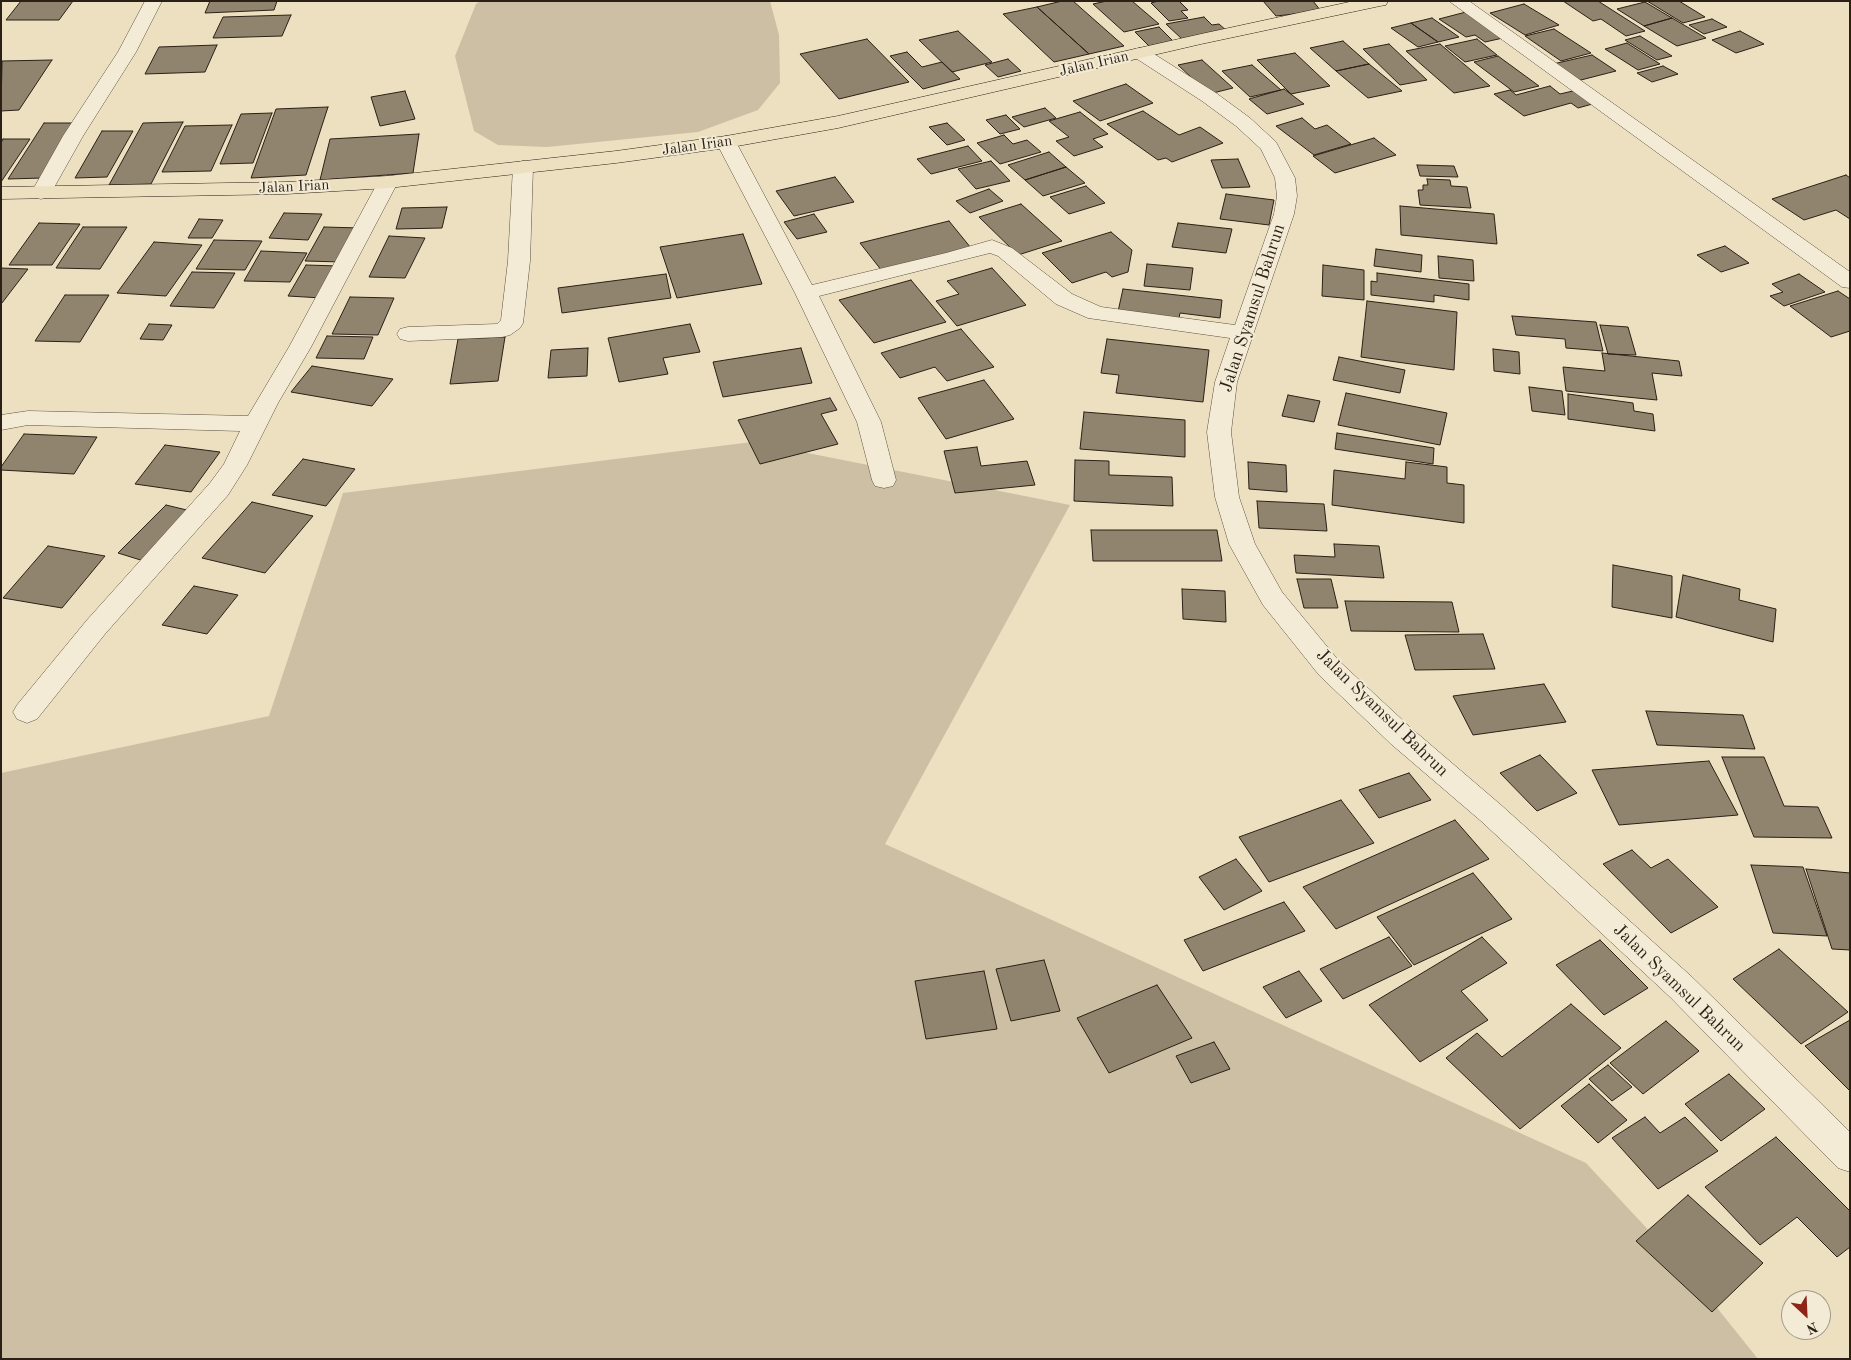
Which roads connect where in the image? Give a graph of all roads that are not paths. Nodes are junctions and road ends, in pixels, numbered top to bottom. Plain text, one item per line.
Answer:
1 (154, 1) edge
2 (1380, 1) edge
3 (1457, 1) edge
4 (1140, 54) junction
5 (726, 142) junction
6 (523, 167) junction
7 (388, 182) junction
8 (1, 193) edge
9 (41, 193) junction
10 (1850, 282) edge
11 (806, 293) junction
12 (1242, 333) junction
13 (408, 334) dead end
14 (1, 423) edge
15 (256, 424) junction
16 (884, 480) dead end
17 (27, 712) dead end
18 (1850, 1156) edge

1 - 9 street
2 - 4 main road, Jalan Irian
3 - 10 street
4 - 5 main road, Jalan Irian
4 - 12 street, Jalan Syamsul Bahrun
5 - 6 main road, Jalan Irian
5 - 11 street
6 - 7 main road, Jalan Irian
6 - 13 street
7 - 9 main road, Jalan Irian
7 - 15 street
8 - 9 main road, Jalan Irian
11 - 12 street
11 - 16 street
12 - 18 street, Jalan Syamsul Bahrun
14 - 15 street
15 - 17 street

